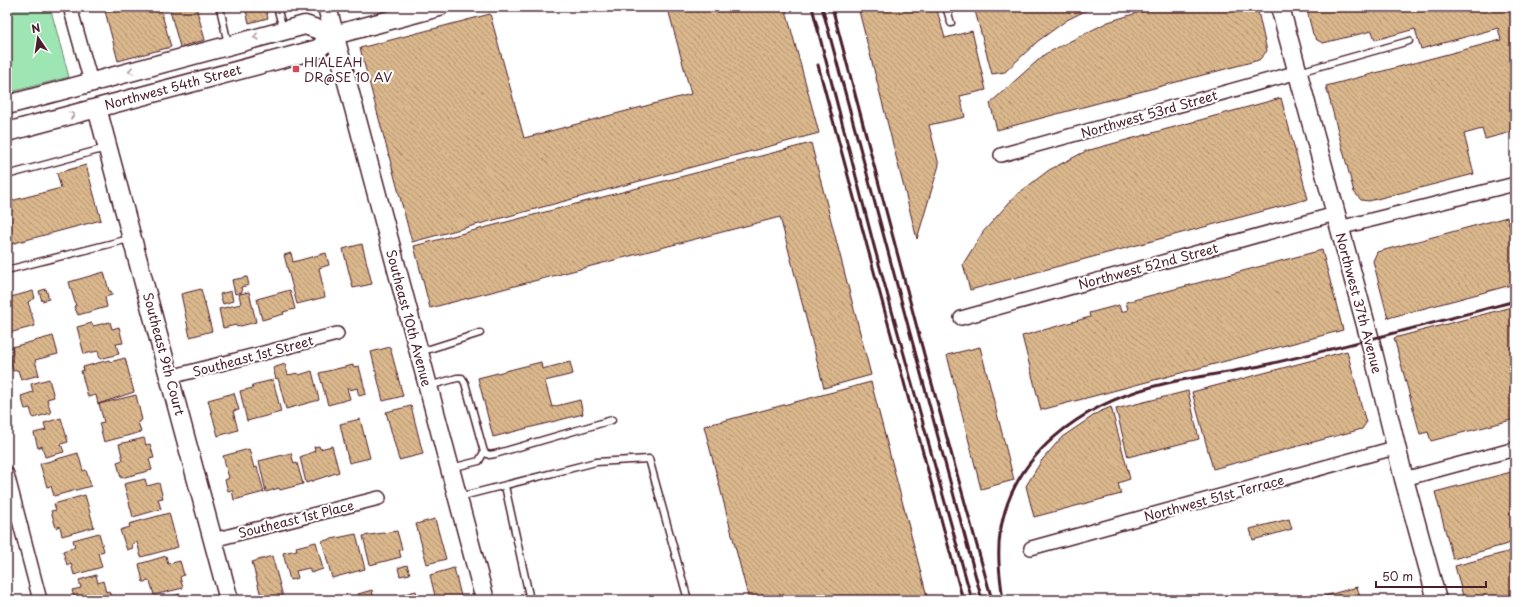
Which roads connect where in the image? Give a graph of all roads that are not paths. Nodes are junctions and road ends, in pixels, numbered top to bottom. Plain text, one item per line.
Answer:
1 (70, 7) edge
2 (277, 7) edge
3 (327, 7) edge
4 (437, 7) edge
5 (946, 7) edge
6 (1280, 7) edge
7 (220, 8) edge
8 (951, 23) dead end
9 (283, 30) junction
10 (334, 35) junction
11 (1409, 41) dead end
12 (228, 44) junction
13 (1298, 72) junction
14 (91, 82) junction
15 (71, 88) junction
16 (7, 105) edge
17 (97, 108) junction
18 (7, 121) edge
19 (7, 132) edge
20 (108, 147) junction
21 (1001, 156) dead end
22 (7, 175) edge
23 (1515, 184) edge
24 (1337, 221) junction
25 (132, 238) junction
26 (7, 270) edge
27 (961, 318) dead end
28 (480, 333) dead end
29 (336, 334) dead end
30 (419, 352) junction
31 (170, 377) junction
32 (428, 386) junction
33 (612, 420) dead end
34 (1398, 447) junction
35 (1515, 450) edge
36 (484, 452) junction
37 (450, 469) junction
38 (7, 474) edge
39 (1404, 479) junction
40 (504, 486) junction
41 (379, 498) dead end
42 (458, 498) junction
43 (11, 504) edge
44 (213, 540) junction
45 (1031, 548) dead end
46 (40, 600) edge
47 (229, 600) edge
48 (486, 600) edge
49 (530, 600) edge
50 (688, 600) edge
51 (1437, 600) edge

1 - 14 street
2 - 9 lane
3 - 10 street, Southeast 10th Avenue
4 - 10 street, Northwest 54th Street
5 - 8 lane
6 - 13 street, Northwest 37th Avenue
7 - 12 lane
9 - 10 street, Northwest 54th Street
9 -> 12 street, Northwest 54th Street
10 - 17 street, Northwest 54th Street
10 - 30 street, Southeast 10th Avenue
11 - 13 lane
12 -> 14 street, Northwest 54th Street
13 - 21 street, Northwest 53rd Street
13 - 24 street, Northwest 37th Avenue
14 - 15 street, Northwest 54th Street
15 - 16 street, Northwest 54th Street
15 - 18 street
19 -> 17 street, Northwest 54th Street
17 - 20 street, Southeast 9th Court
20 - 22 lane
20 - 25 street, Southeast 9th Court
23 - 24 street, Northwest 52nd Street
24 - 27 street, Northwest 52nd Street
24 - 34 street, Northwest 37th Avenue
25 - 26 lane
25 - 31 street, Southeast 9th Court
28 - 30 lane
29 - 31 street, Southeast 1st Street
30 - 32 street, Southeast 10th Avenue
31 - 44 street, Southeast 9th Court
32 - 36 lane
32 - 37 street, Southeast 10th Avenue
33 - 36 lane
34 - 39 street, Northwest 37th Avenue
34 - 45 street, Northwest 51st Terrace
35 - 39 street
36 - 37 lane
37 - 42 street, Southeast 10th Avenue
38 - 43 street
39 - 51 street, Northwest 37th Avenue
40 - 42 lane
40 - 49 lane
40 - 50 lane
41 - 44 street, Southeast 1st Place
42 - 48 street, Southeast 10th Avenue
43 - 46 street
44 - 47 street, Southeast 9th Court

